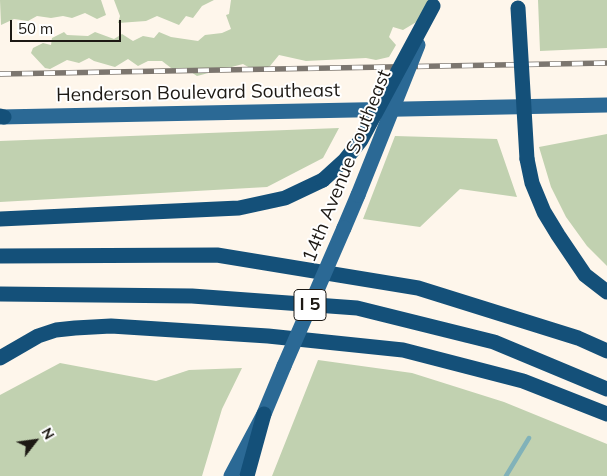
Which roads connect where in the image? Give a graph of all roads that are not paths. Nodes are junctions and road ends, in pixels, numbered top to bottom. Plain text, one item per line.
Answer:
1 (435, 3) edge
2 (518, 4) edge
3 (607, 106) edge
4 (1, 117) edge
5 (0, 219) edge
6 (0, 256) edge
7 (607, 292) edge
8 (0, 294) edge
9 (607, 351) edge
10 (0, 358) edge
11 (607, 389) edge
12 (264, 414) junction
13 (607, 414) edge
14 (230, 476) edge
15 (246, 476) edge

1 - 5 highway, bridge
1 - 12 main road, 14th Avenue Southeast, bridge
2 - 7 highway, bridge
3 - 4 main road, Henderson Boulevard Southeast
6 - 9 highway, I 5
8 - 11 highway, I 5
10 - 13 highway
12 - 14 main road, 14th Avenue Southeast
12 - 15 highway

